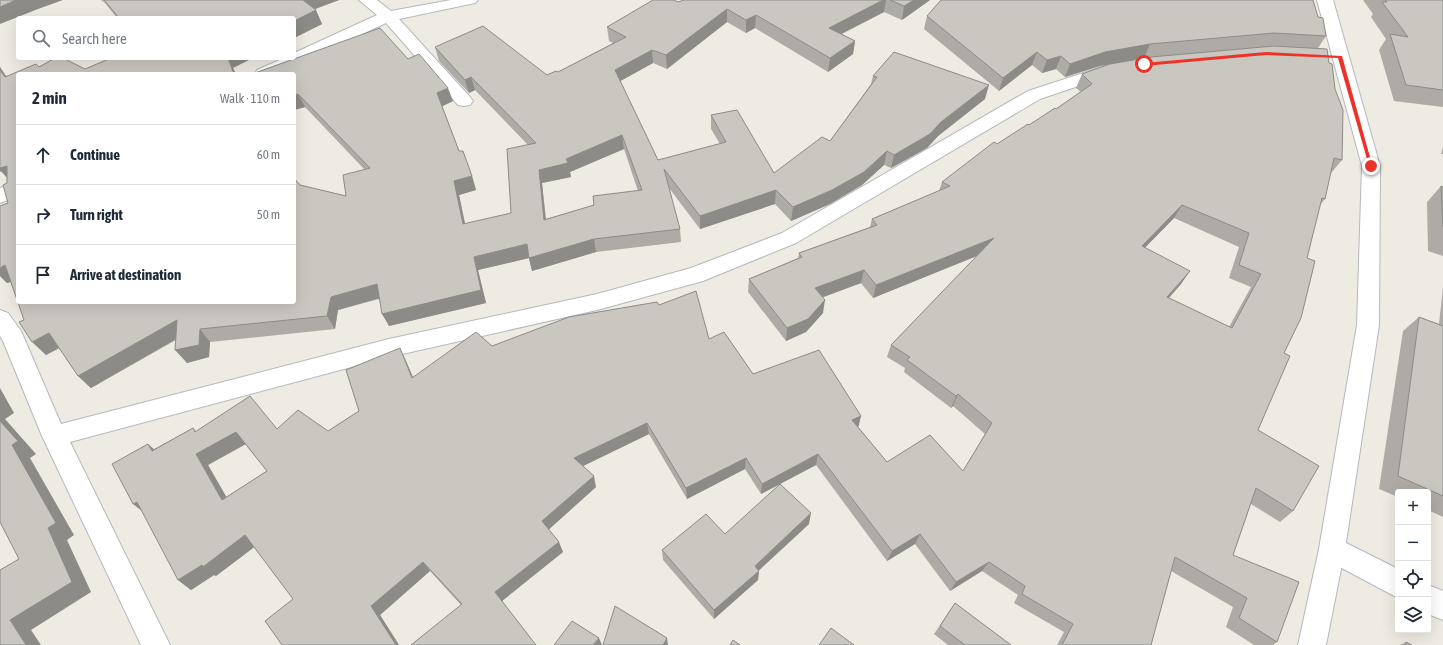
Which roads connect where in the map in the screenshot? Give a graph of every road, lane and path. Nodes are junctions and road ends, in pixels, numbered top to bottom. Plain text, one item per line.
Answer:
1 (367, 0) edge
2 (470, 0) edge
3 (1325, 0) edge
4 (388, 16) junction
5 (1318, 56) edge
6 (1340, 57) junction
7 (296, 59) edge
8 (293, 60) edge
9 (1129, 67) edge
10 (267, 72) edge
11 (464, 101) dead end
12 (16, 189) edge
13 (0, 196) edge
14 (4, 332) edge
15 (54, 436) junction
16 (1332, 549) junction
17 (1395, 582) edge
18 (1431, 601) edge
19 (1443, 606) edge
20 (156, 645) edge
21 (1312, 645) edge

1 - 4 street
2 - 4 street
3 - 6 street
4 - 7 street
4 - 11 street
5 - 6 street
6 - 16 street
8 - 10 street
9 - 15 street
12 - 13 street
14 - 15 street
15 - 20 street
16 - 17 street
16 - 21 street
18 - 19 street

